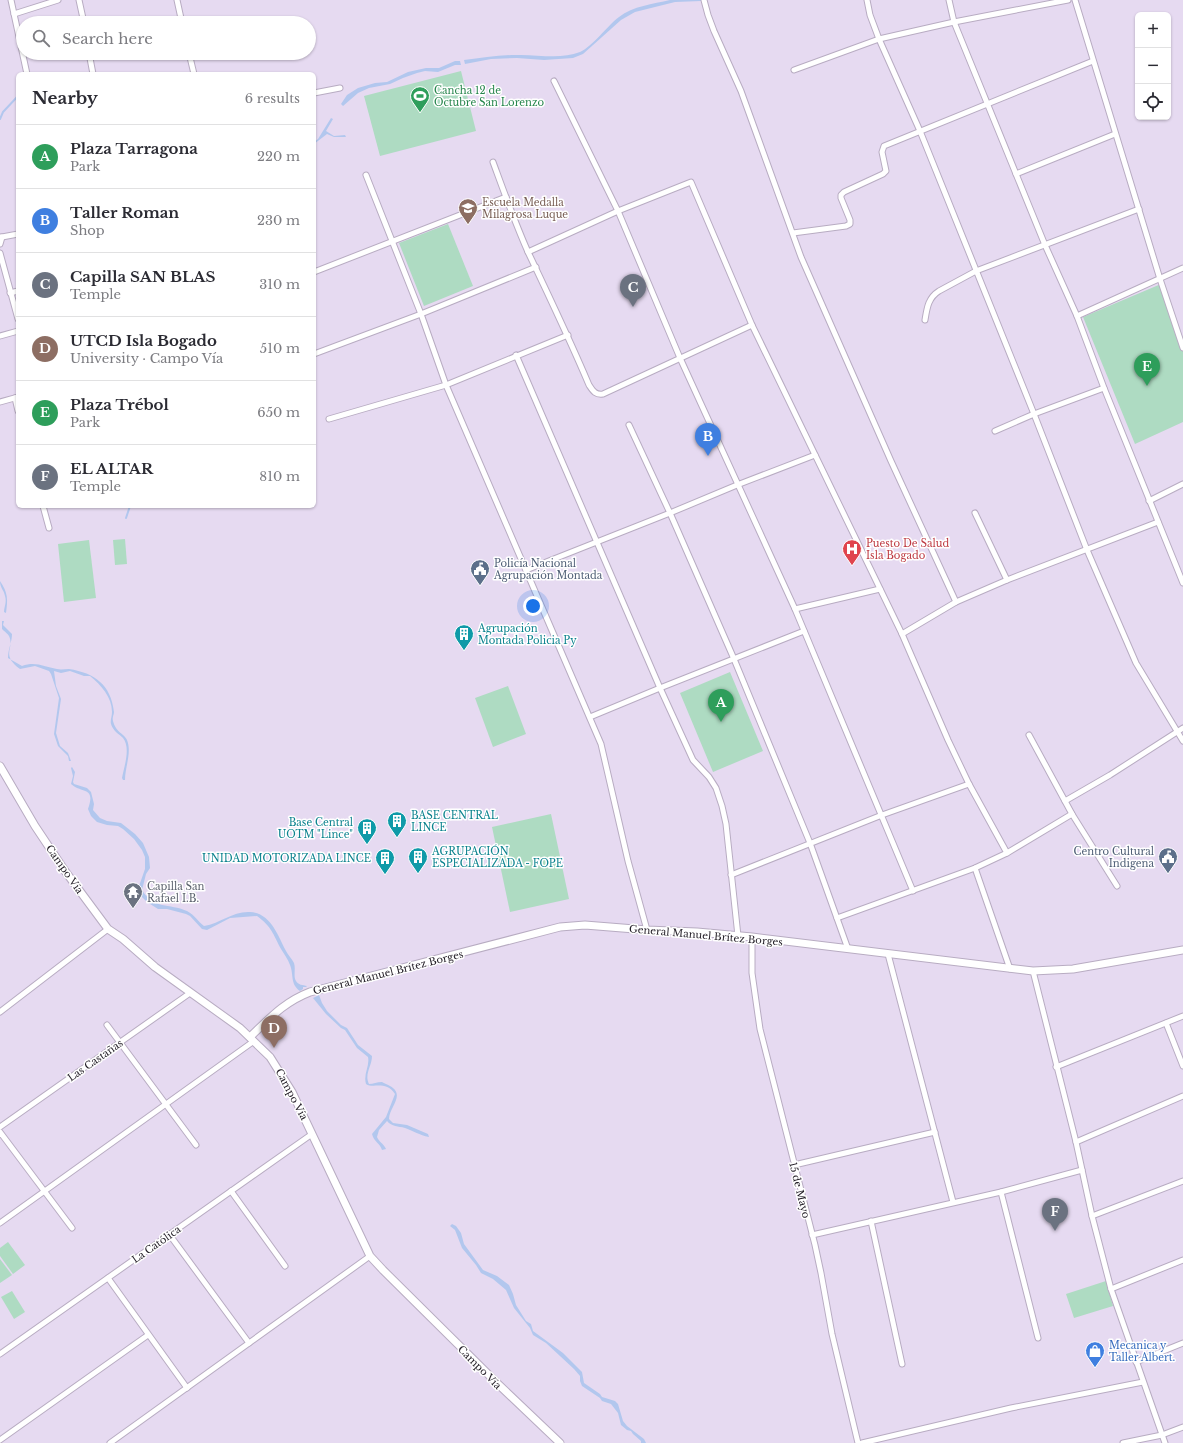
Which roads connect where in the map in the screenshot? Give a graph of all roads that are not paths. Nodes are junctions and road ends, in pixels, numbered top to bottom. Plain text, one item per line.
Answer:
1 (11, 0) edge
2 (58, 0) edge
3 (80, 0) edge
4 (176, 0) edge
5 (704, 0) edge
6 (867, 0) edge
7 (949, 0) edge
8 (1068, 0) edge
9 (1075, 0) edge
10 (14, 14) junction
11 (83, 16) edge
12 (180, 16) edge
13 (954, 22) junction
14 (16, 23) edge
15 (879, 39) junction
16 (24, 60) edge
17 (90, 60) edge
18 (191, 60) edge
19 (1093, 61) junction
20 (794, 70) dead end
21 (27, 72) edge
22 (93, 72) edge
23 (194, 72) edge
24 (554, 81) dead end
25 (340, 88) dead end
26 (316, 93) edge
27 (988, 105) junction
28 (920, 132) junction
29 (1115, 134) junction
30 (493, 162) dead end
31 (1016, 174) junction
32 (366, 175) dead end
33 (506, 197) junction
34 (1139, 208) junction
35 (618, 211) junction
36 (793, 233) junction
37 (16, 235) edge
38 (1, 239) edge
39 (391, 242) junction
40 (1045, 245) junction
41 (528, 252) junction
42 (0, 253) edge
43 (536, 267) junction
44 (1183, 268) edge
45 (316, 271) edge
46 (976, 271) junction
47 (3, 277) edge
48 (1160, 279) junction
49 (16, 292) edge
50 (10, 293) junction
51 (16, 312) edge
52 (421, 314) junction
53 (1077, 316) junction
54 (925, 320) dead end
55 (752, 325) junction
56 (16, 332) edge
57 (568, 335) junction
58 (0, 336) edge
59 (1183, 348) edge
60 (316, 353) edge
61 (516, 355) junction
62 (680, 358) junction
63 (446, 385) junction
64 (1104, 388) junction
65 (16, 397) edge
66 (0, 402) edge
67 (1034, 414) junction
68 (329, 419) dead end
69 (629, 425) dead end
70 (995, 431) dead end
71 (815, 455) junction
72 (1183, 484) edge
73 (737, 485) junction
74 (1149, 501) junction
75 (44, 508) edge
76 (670, 513) junction
77 (975, 513) dead end
78 (1158, 522) junction
79 (49, 528) dead end
80 (598, 541) junction
81 (1087, 550) junction
82 (526, 570) junction
83 (1007, 580) junction
84 (1183, 583) edge
85 (880, 589) junction
86 (956, 602) junction
87 (795, 609) junction
88 (804, 631) junction
89 (902, 634) junction
90 (734, 659) junction
91 (660, 688) junction
92 (590, 717) junction
93 (1183, 728) edge
94 (1177, 732) junction
95 (1029, 734) dead end
96 (1183, 741) edge
97 (0, 766) edge
98 (969, 784) junction
99 (1065, 801) junction
100 (1072, 814) junction
101 (882, 815) junction
102 (810, 843) junction
103 (1007, 853) junction
104 (975, 868) junction
105 (731, 875) junction
106 (1117, 886) dead end
107 (913, 891) junction
108 (837, 918) junction
109 (108, 929) junction
110 (647, 930) junction
111 (738, 936) junction
112 (752, 937) junction
113 (848, 949) junction
114 (1183, 950) edge
115 (888, 954) junction
116 (1010, 969) junction
117 (1033, 971) junction
118 (190, 993) junction
119 (0, 1012) edge
120 (1183, 1016) edge
121 (1166, 1023) junction
122 (108, 1025) dead end
123 (252, 1039) junction
124 (120, 1042) junction
125 (1056, 1066) junction
126 (1183, 1066) edge
127 (1183, 1096) edge
128 (166, 1104) junction
129 (0, 1128) edge
130 (0, 1132) edge
131 (935, 1132) junction
132 (312, 1134) junction
133 (1076, 1142) junction
134 (196, 1144) dead end
135 (794, 1165) junction
136 (1082, 1170) junction
137 (1183, 1181) edge
138 (45, 1191) junction
139 (231, 1191) junction
140 (1001, 1192) junction
141 (953, 1202) junction
142 (1092, 1216) junction
143 (872, 1221) junction
144 (0, 1223) edge
145 (72, 1228) dead end
146 (169, 1234) junction
147 (812, 1235) junction
148 (370, 1256) junction
149 (1183, 1260) edge
150 (285, 1266) dead end
151 (108, 1278) junction
152 (1111, 1289) junction
153 (148, 1335) junction
154 (1038, 1338) dead end
155 (249, 1343) junction
156 (1183, 1343) edge
157 (0, 1354) edge
158 (1136, 1362) junction
159 (902, 1364) dead end
160 (1143, 1382) junction
161 (187, 1388) junction
162 (1183, 1427) edge
163 (1162, 1435) junction
164 (0, 1440) edge
165 (110, 1443) edge
166 (560, 1443) edge
167 (858, 1443) edge
168 (862, 1443) edge
169 (1123, 1443) edge
170 (1165, 1443) edge

1 - 10 street
2 - 10 street
3 - 11 street
4 - 12 street
5 - 36 street
6 - 15 street
7 - 13 street
8 - 13 street
9 - 19 street
10 - 14 street
13 - 15 street
13 - 27 street
15 - 20 street
15 - 28 street
16 - 21 street
17 - 22 street
18 - 23 street
19 - 27 street
19 - 29 street
24 - 35 street
25 - 26 street
27 - 28 street
27 - 31 street
28 - 36 street
28 - 46 street
29 - 31 street
29 - 34 street
30 - 33 street
31 - 40 street
32 - 39 street
33 - 39 street
33 - 41 street
34 - 40 street
34 - 48 street
35 - 41 street
35 - 55 street
35 - 62 street
36 - 86 street
37 - 38 street
39 - 45 street
39 - 52 street
40 - 46 street
40 - 53 street
41 - 43 street
42 - 47 street
43 - 52 street
43 - 57 street
44 - 48 street
46 - 54 street
46 - 67 street
47 - 50 street
48 - 53 street
48 - 59 street
49 - 50 street
50 - 51 street
52 - 60 street
52 - 63 street
53 - 64 street
55 - 62 street
55 - 71 street
56 - 58 street
57 - 61 street
57 - 62 street
61 - 63 street
61 - 80 street
62 - 73 street
63 - 68 street
63 - 82 street
64 - 67 street
64 - 74 street
65 - 66 street
67 - 70 street
67 - 81 street
69 - 76 street
71 - 73 street
71 - 85 street
72 - 74 street
73 - 76 street
73 - 87 street
74 - 78 street
75 - 79 street
76 - 80 street
76 - 90 street
77 - 83 street
78 - 81 street
78 - 84 street
80 - 82 street
80 - 91 street
81 - 83 street
81 - 94 street
82 - 92 street
83 - 86 street
85 - 87 street
85 - 89 street
86 - 89 street
87 - 88 street
88 - 90 street
88 - 101 street
89 - 98 street
90 - 91 street
90 - 102 street
91 - 92 street
91 - 105 street
92 - 110 street
93 - 94 street
94 - 96 street
94 - 99 street
95 - 99 street
97 - 109 street, Campo Vía
98 - 101 street
98 - 103 street
99 - 100 street
100 - 103 street
100 - 106 street
101 - 102 street
101 - 107 street
102 - 105 street
102 - 108 street
103 - 104 street
104 - 107 street
104 - 116 street
105 - 111 street
107 - 108 street
108 - 113 street
109 - 118 street, Campo Vía
109 - 119 street
110 - 111 street, General Manuel Brítez Borges
110 - 123 street, General Manuel Brítez Borges
111 - 112 street, General Manuel Brítez Borges
112 - 113 street, General Manuel Brítez Borges
112 - 135 street, 15 de Mayo
113 - 115 street, General Manuel Brítez Borges
114 - 117 street, General Manuel Brítez Borges
115 - 116 street, General Manuel Brítez Borges
115 - 131 street
116 - 117 street, General Manuel Brítez Borges
117 - 125 street
118 - 123 street, Campo Vía
118 - 124 street, Las Castañas
120 - 121 street
121 - 125 street
121 - 126 street
122 - 124 street
123 - 128 street
123 - 132 street, Campo Vía
124 - 128 street
124 - 129 street, Las Castañas
125 - 133 street
127 - 133 street
128 - 134 street
128 - 138 street
130 - 138 street
131 - 135 street
131 - 141 street
132 - 139 street, La Católica
132 - 148 street, Campo Vía
133 - 136 street
135 - 147 street, 15 de Mayo
136 - 140 street
136 - 142 street
137 - 142 street
138 - 144 street
138 - 145 street
139 - 146 street, La Católica
139 - 150 street
140 - 141 street
140 - 154 street
141 - 143 street
142 - 152 street
143 - 147 street
143 - 159 street
146 - 151 street, La Católica
146 - 155 street
147 - 167 street, 15 de Mayo
148 - 155 street
148 - 166 street, Campo Vía
149 - 152 street
151 - 153 street
151 - 157 street, La Católica
152 - 158 street
153 - 161 street
153 - 164 street
155 - 161 street
156 - 158 street
158 - 160 street
160 - 163 street
160 - 168 street
161 - 165 street
162 - 163 street
163 - 169 street
163 - 170 street

